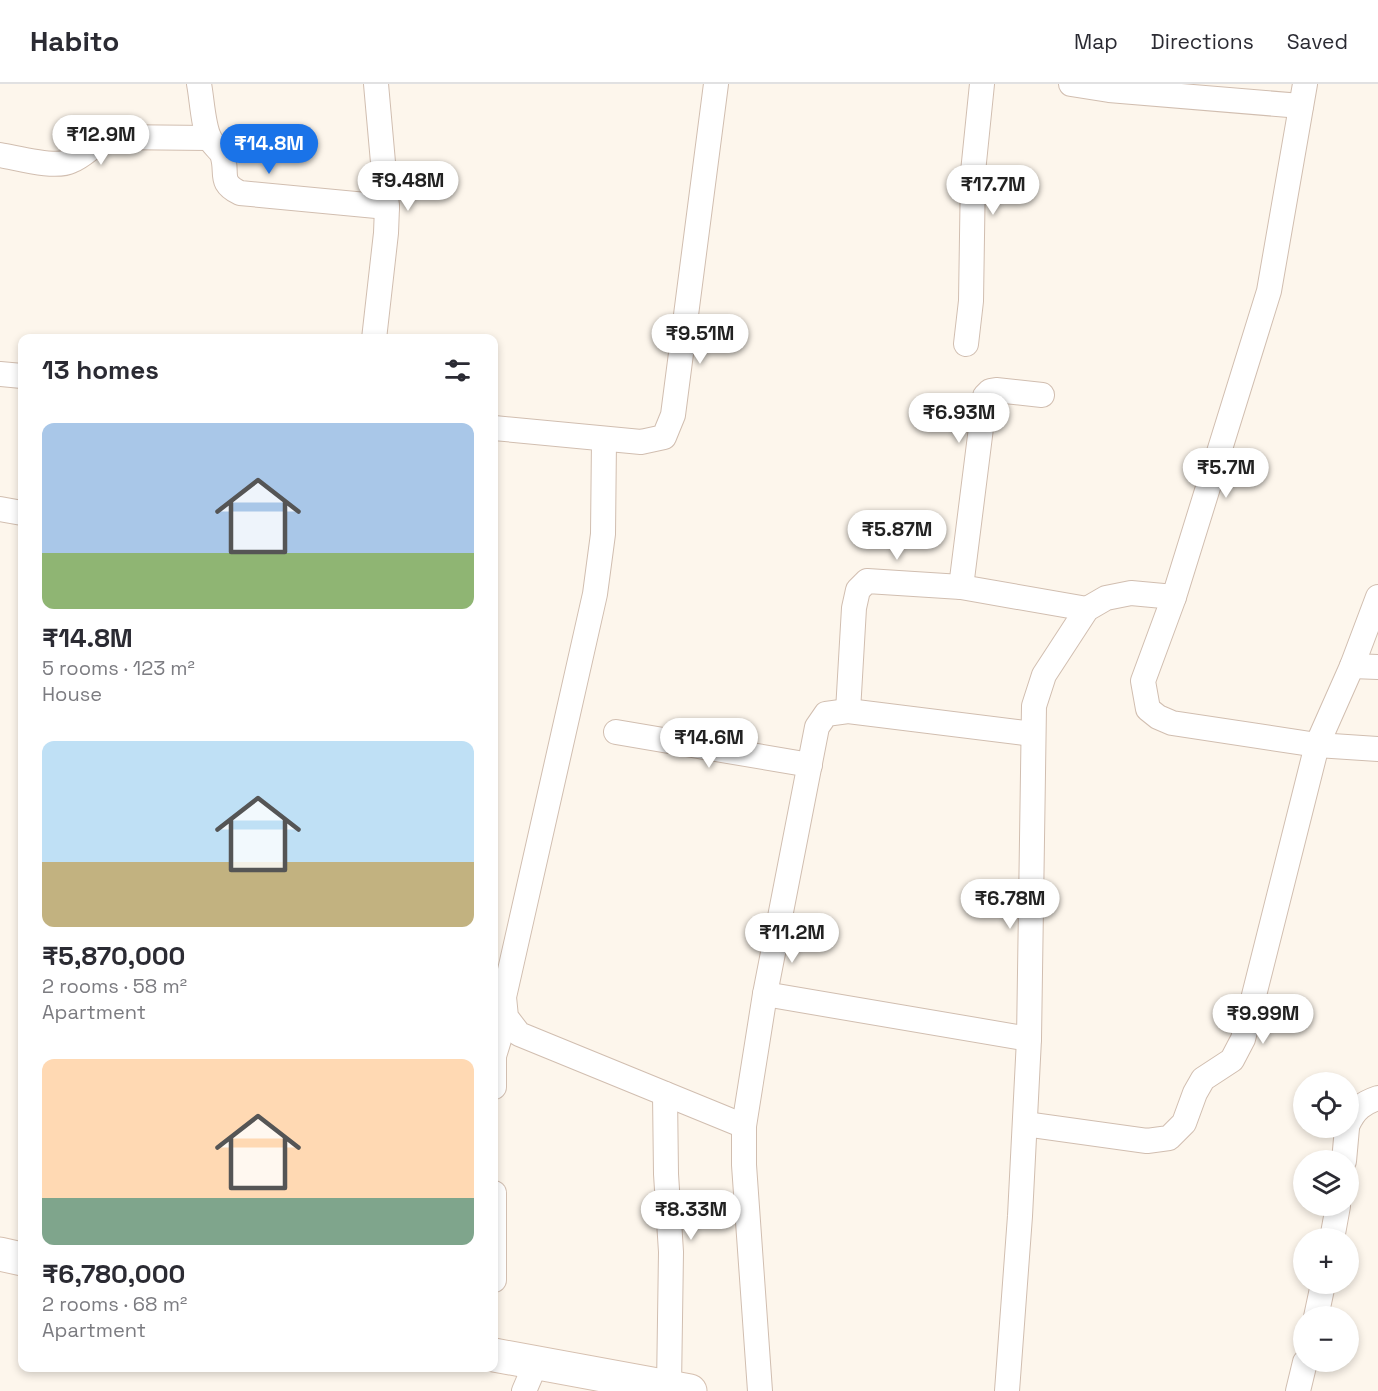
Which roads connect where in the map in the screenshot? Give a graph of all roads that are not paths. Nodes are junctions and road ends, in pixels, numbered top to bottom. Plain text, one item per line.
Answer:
1 (199, 84) edge
2 (376, 84) edge
3 (716, 84) edge
4 (982, 84) edge
5 (1071, 84) edge
6 (1303, 95) edge
7 (209, 138) junction
8 (0, 155) edge
9 (387, 207) junction
10 (375, 334) edge
11 (966, 344) dead end
12 (0, 374) edge
13 (18, 376) edge
14 (1042, 395) dead end
15 (498, 428) edge
16 (604, 440) junction
17 (0, 509) edge
18 (18, 512) edge
19 (961, 587) junction
20 (1174, 597) junction
21 (1378, 597) edge
22 (1086, 609) junction
23 (1352, 666) junction
24 (1378, 667) edge
25 (848, 711) junction
26 (616, 732) dead end
27 (1033, 734) junction
28 (1317, 745) junction
29 (1378, 749) edge
30 (810, 765) junction
31 (765, 993) junction
32 (501, 1002) edge
33 (498, 1025) edge
34 (1029, 1039) junction
35 (665, 1094) junction
36 (1378, 1098) edge
37 (1359, 1108) edge
38 (1025, 1124) junction
39 (744, 1126) junction
40 (0, 1254) edge
41 (18, 1258) edge
42 (498, 1357) edge
43 (1303, 1372) edge
44 (530, 1377) edge
45 (680, 1389) edge
46 (760, 1391) edge
47 (1007, 1391) edge
48 (1298, 1391) edge

1 - 7 street
2 - 9 street
3 - 16 street
4 - 11 street
5 - 6 street
6 - 20 street
7 - 8 street
7 - 9 street
9 - 10 street
12 - 13 street
14 - 19 street
15 - 16 street
16 - 32 street
17 - 18 street
19 - 22 street
19 - 25 street
20 - 22 street
20 - 28 street
21 - 23 street
22 - 27 street
23 - 24 street
23 - 28 street
25 - 27 street
25 - 30 street
26 - 30 street
27 - 34 street
28 - 29 street
28 - 38 street
30 - 31 street
31 - 34 street
31 - 39 street
32 - 33 street
32 - 35 street
34 - 38 street
35 - 39 street
35 - 45 street
36 - 37 street
38 - 47 street
39 - 46 street
40 - 41 street
42 - 44 street
43 - 48 street
44 - 45 street

